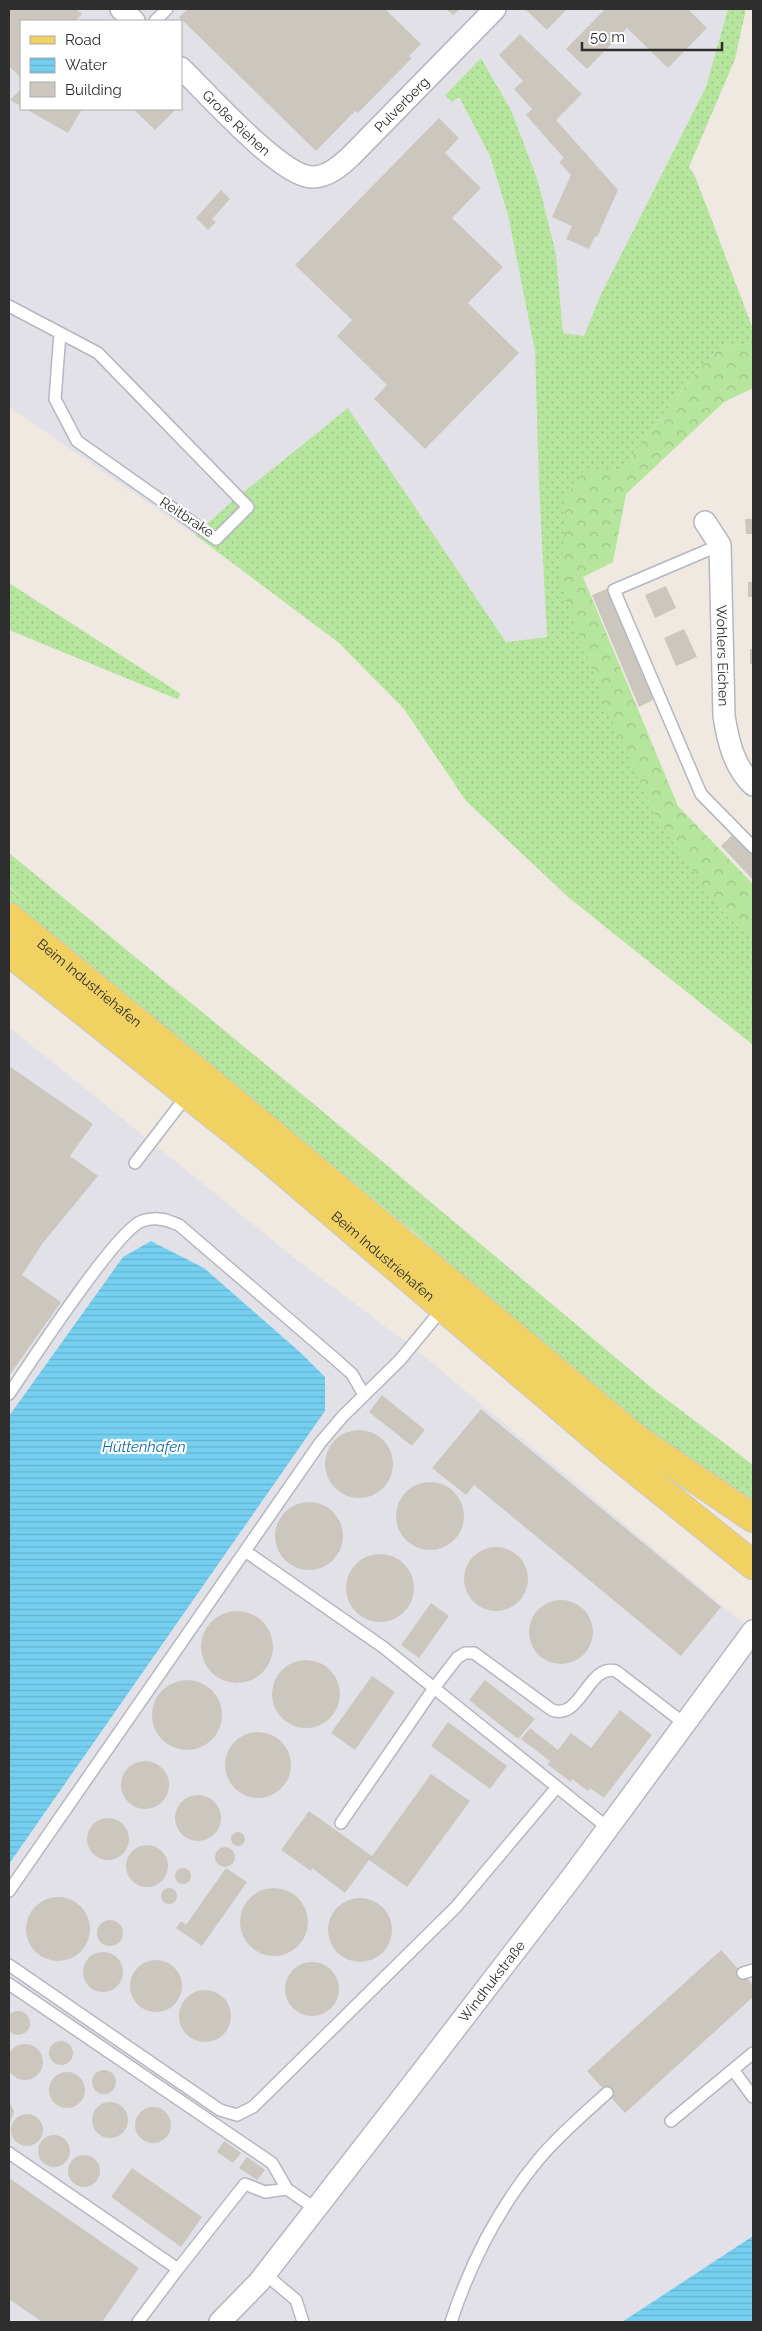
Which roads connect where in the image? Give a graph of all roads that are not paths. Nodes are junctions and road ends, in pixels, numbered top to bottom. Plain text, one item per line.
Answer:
1 (121, 9) edge
2 (167, 9) edge
3 (494, 9) edge
4 (133, 20) edge
5 (156, 20) edge
6 (182, 69) edge
7 (296, 173) joint
8 (9, 306) edge
9 (60, 333) junction
10 (705, 522) dead end
11 (720, 545) junction
12 (753, 785) edge
13 (753, 847) edge
14 (9, 917) edge
15 (9, 952) edge
16 (188, 1094) junction
17 (135, 1163) dead end
18 (444, 1307) junction
19 (9, 1394) edge
20 (364, 1395) junction
21 (753, 1518) edge
22 (245, 1551) junction
23 (753, 1565) edge
24 (753, 1631) edge
25 (434, 1688) junction
26 (685, 1724) junction
27 (558, 1787) junction
28 (341, 1823) dead end
29 (608, 1828) junction
30 (9, 1891) edge
31 (9, 1965) edge
32 (9, 1984) edge
33 (753, 2053) edge
34 (734, 2070) junction
35 (607, 2093) dead end
36 (753, 2097) edge
37 (671, 2121) dead end
38 (9, 2153) edge
39 (287, 2189) junction
40 (316, 2209) junction
41 (178, 2269) junction
42 (265, 2274) junction
43 (138, 2322) edge
44 (220, 2322) edge
45 (303, 2322) edge
46 (451, 2322) edge

1 - 4 street
2 - 5 lane
3 - 7 street, Pulverberg
6 - 7 street, Große Riehen
8 - 9 lane, Reitbrake
9 - 9 lane, Reitbrake
10 - 11 street
11 - 12 street, Wohlers Eichen
11 - 13 lane
14 - 21 main road, Beim Industriehafen
15 - 16 main road, Beim Industriehafen
16 - 17 lane
16 - 18 main road, Beim Industriehafen
18 - 20 lane
18 - 23 main road, Beim Industriehafen
19 - 20 lane
20 - 22 lane
22 - 25 lane
22 - 30 lane
24 - 26 street, Windhukstraße
25 - 26 lane
25 - 27 lane
25 - 28 lane
26 - 29 street, Windhukstraße
27 - 29 lane
27 - 31 lane
29 - 40 street, Windhukstraße
32 - 39 lane
33 - 34 lane
34 - 36 lane
34 - 37 lane
35 - 46 lane
38 - 41 lane
39 - 40 lane
39 - 41 lane
40 - 42 street, Windhukstraße
41 - 43 lane
42 - 44 street, Windhukstraße
42 - 45 lane

